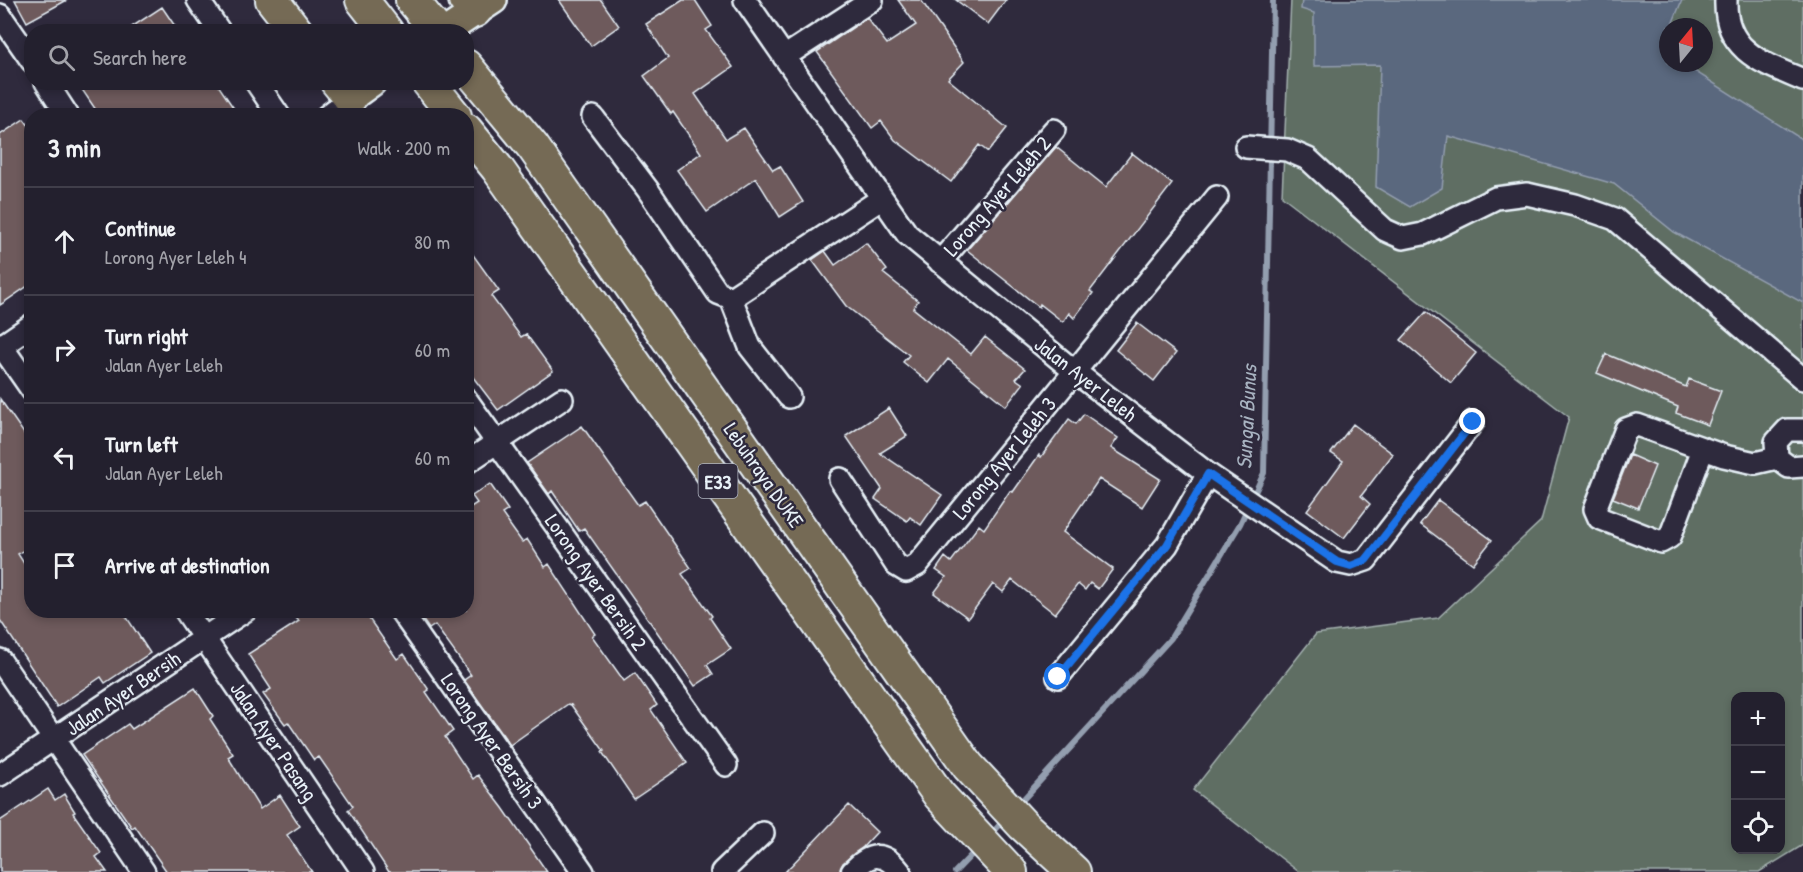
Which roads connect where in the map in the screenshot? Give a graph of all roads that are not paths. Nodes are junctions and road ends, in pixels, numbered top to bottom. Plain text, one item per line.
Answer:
1 (198, 0) edge
2 (272, 0) edge
3 (362, 0) edge
4 (412, 0) edge
5 (745, 0) edge
6 (872, 0) edge
7 (1726, 0) edge
8 (477, 4) edge
9 (0, 15) edge
10 (214, 24) edge
11 (291, 24) edge
12 (381, 24) edge
13 (432, 24) edge
14 (454, 24) edge
15 (24, 50) edge
16 (784, 57) junction
17 (474, 76) edge
18 (1803, 80) edge
19 (51, 90) edge
20 (261, 90) edge
21 (434, 90) edge
22 (63, 108) edge
23 (274, 108) edge
24 (449, 108) edge
25 (593, 117) dead end
26 (1054, 130) dead end
27 (474, 140) edge
28 (1246, 147) dead end
29 (1217, 197) dead end
30 (881, 199) junction
31 (940, 262) junction
32 (731, 298) junction
33 (24, 330) edge
34 (0, 346) edge
35 (1074, 371) junction
36 (24, 379) edge
37 (1803, 379) edge
38 (789, 397) dead end
39 (562, 399) dead end
40 (474, 410) edge
41 (1473, 422) dead end
42 (1803, 430) edge
43 (497, 443) junction
44 (1703, 449) junction
45 (474, 458) edge
46 (1777, 458) junction
47 (1803, 466) edge
48 (1208, 474) junction
49 (840, 479) dead end
50 (190, 618) edge
51 (234, 618) edge
52 (406, 618) edge
53 (204, 638) junction
54 (0, 660) edge
55 (1058, 677) dead end
56 (55, 739) junction
57 (726, 765) dead end
58 (0, 776) edge
59 (763, 833) dead end
60 (1004, 865) edge
61 (1073, 871) edge
62 (144, 872) edge
63 (363, 872) edge
64 (583, 872) edge
65 (722, 872) edge
66 (852, 872) edge
67 (900, 872) edge

1 - 10 street
2 - 11 highway
3 - 12 highway
4 - 13 highway
5 - 16 street, Jalan Ayer Leleh
6 - 16 street
7 - 18 street
8 - 14 main road
9 - 15 street
16 - 30 street, Jalan Ayer Leleh
17 - 61 highway, Lebuhraya DUKE / E33
19 - 22 street
20 - 23 street
21 - 24 highway
25 - 32 street
26 - 31 street, Lorong Ayer Leleh 2
27 - 60 highway, Lebuhraya DUKE / E33
28 - 37 street
29 - 35 street, Lorong Ayer Leleh 3
30 - 31 street, Jalan Ayer Leleh
30 - 32 street
31 - 35 street, Jalan Ayer Leleh
32 - 38 street
33 - 34 street
34 - 36 street
35 - 48 street, Jalan Ayer Leleh
35 - 49 street, Lorong Ayer Leleh 3
39 - 43 street
40 - 43 street, Lorong Ayer Bersih 2
41 - 48 street, Jalan Ayer Leleh
42 - 46 street
43 - 45 street
43 - 57 street, Lorong Ayer Bersih 2
44 - 44 street
44 - 46 street
46 - 47 street
48 - 55 street
50 - 53 street, Jalan Ayer Pasang
51 - 53 street, Jalan Ayer Bersih
52 - 64 street, Lorong Ayer Bersih 3
53 - 56 street, Jalan Ayer Bersih
53 - 63 street, Jalan Ayer Pasang
54 - 56 street
56 - 58 street, Jalan Ayer Bersih
56 - 62 street
59 - 65 street
66 - 67 street

